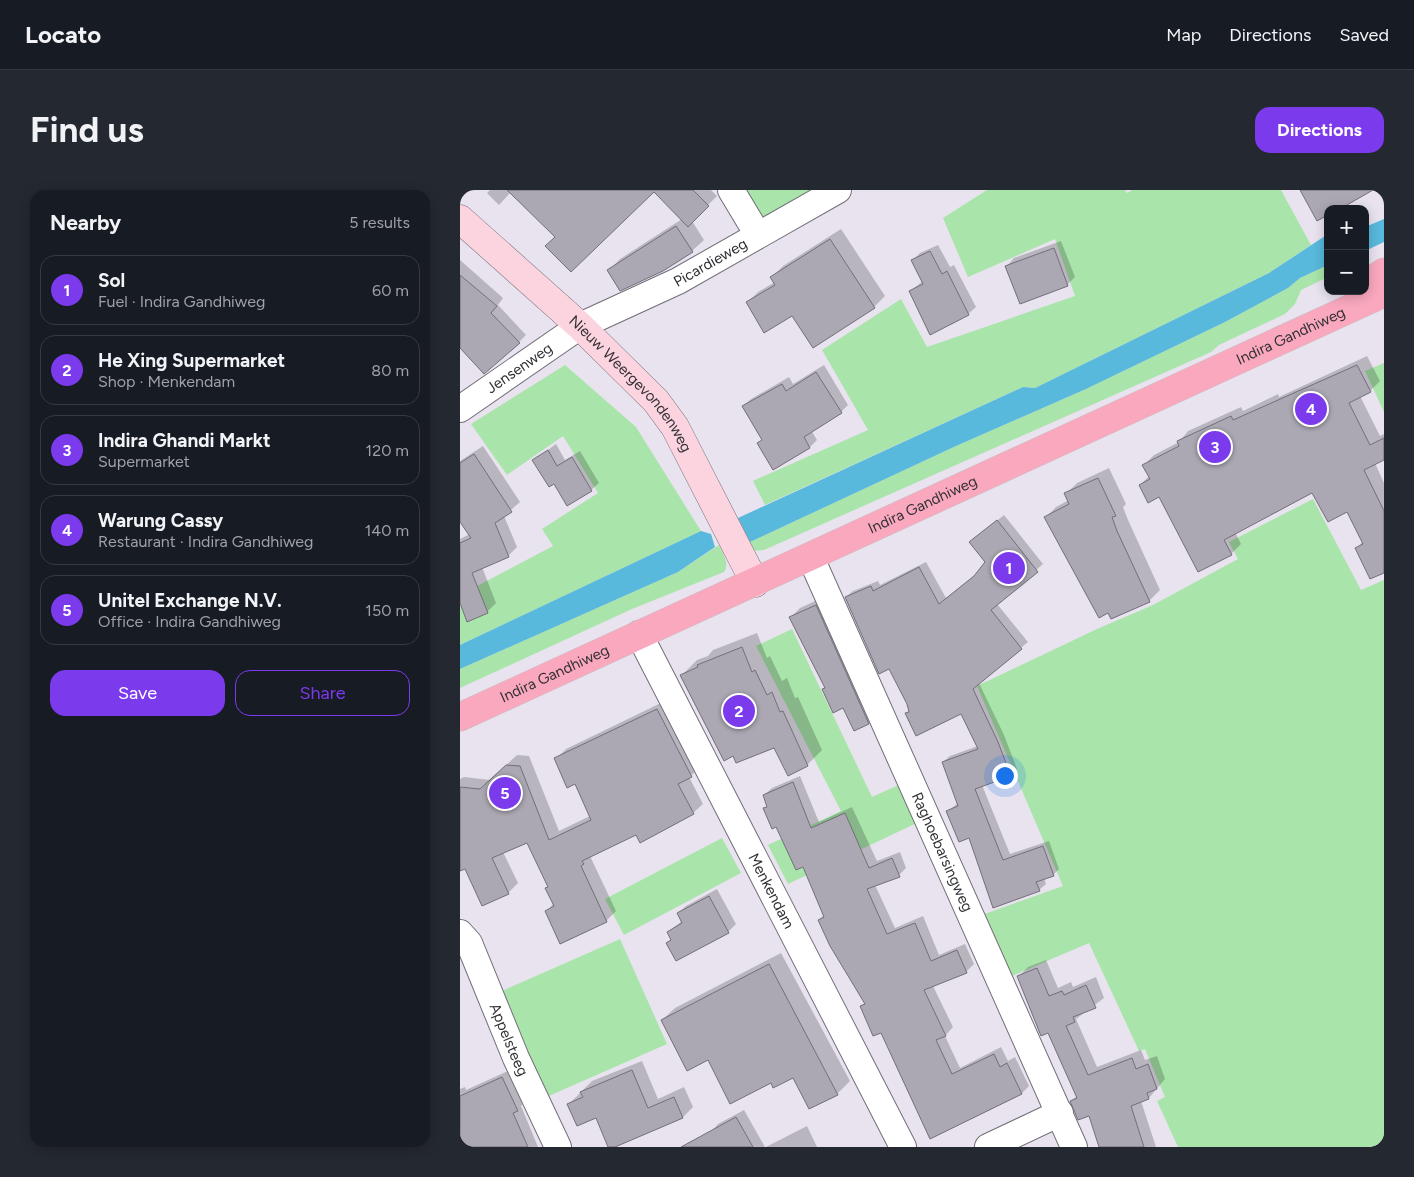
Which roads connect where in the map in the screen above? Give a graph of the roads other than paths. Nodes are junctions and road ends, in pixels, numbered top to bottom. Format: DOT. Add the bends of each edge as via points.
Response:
graph roads {
  1 [pos="731,190"];
  2 [pos="838,190"];
  3 [pos="460,220"];
  4 [pos="758,235"];
  5 [pos="1384,272"];
  6 [pos="1369,285"];
  7 [pos="1384,293"];
  8 [pos="1369,294"];
  9 [pos="1358,295"];
  10 [pos="1384,305"];
  11 [pos="580,326"];
  12 [pos="460,409"];
  13 [pos="811,558"];
  14 [pos="750,572"];
  15 [pos="639,634"];
  16 [pos="460,717"];
  17 [pos="460,933"];
  18 [pos="1060,1114"];
  19 [pos="558,1147"];
  20 [pos="903,1147"];
  21 [pos="988,1147"];
  22 [pos="1074,1147"];
  1 -- 4 [label="street"];
  2 -- 4 [label="street, Picardieweg"];
  3 -- 11 [label="street, Nieuw Weergevondenweg"];
  4 -- 11 [label="street, Picardieweg" via="678,281"];
  5 -- 6 [label="main road"];
  7 -- 8 [label="main road, Indira Gandhiweg"];
  9 -- 10 [label="main road"];
  9 -- 13 [label="main road, Indira Gandhiweg" via="1323,322"];
  11 -- 12 [label="street, Jensenweg"];
  11 -- 14 [label="street, Nieuw Weergevondenweg" via="667,414"];
  13 -- 14 [label="main road, Indira Gandhiweg"];
  13 -- 18 [label="street, Raghoebarsingweg"];
  14 -- 15 [label="main road, Indira Gandhiweg"];
  15 -- 16 [label="main road, Indira Gandhiweg"];
  15 -- 20 [label="street, Menkendam"];
  17 -- 19 [label="street, Appelsteeg" via="469,943 516,1058"];
  18 -- 21 [label="street"];
  18 -- 22 [label="street, Raghoebarsingweg"];
}
